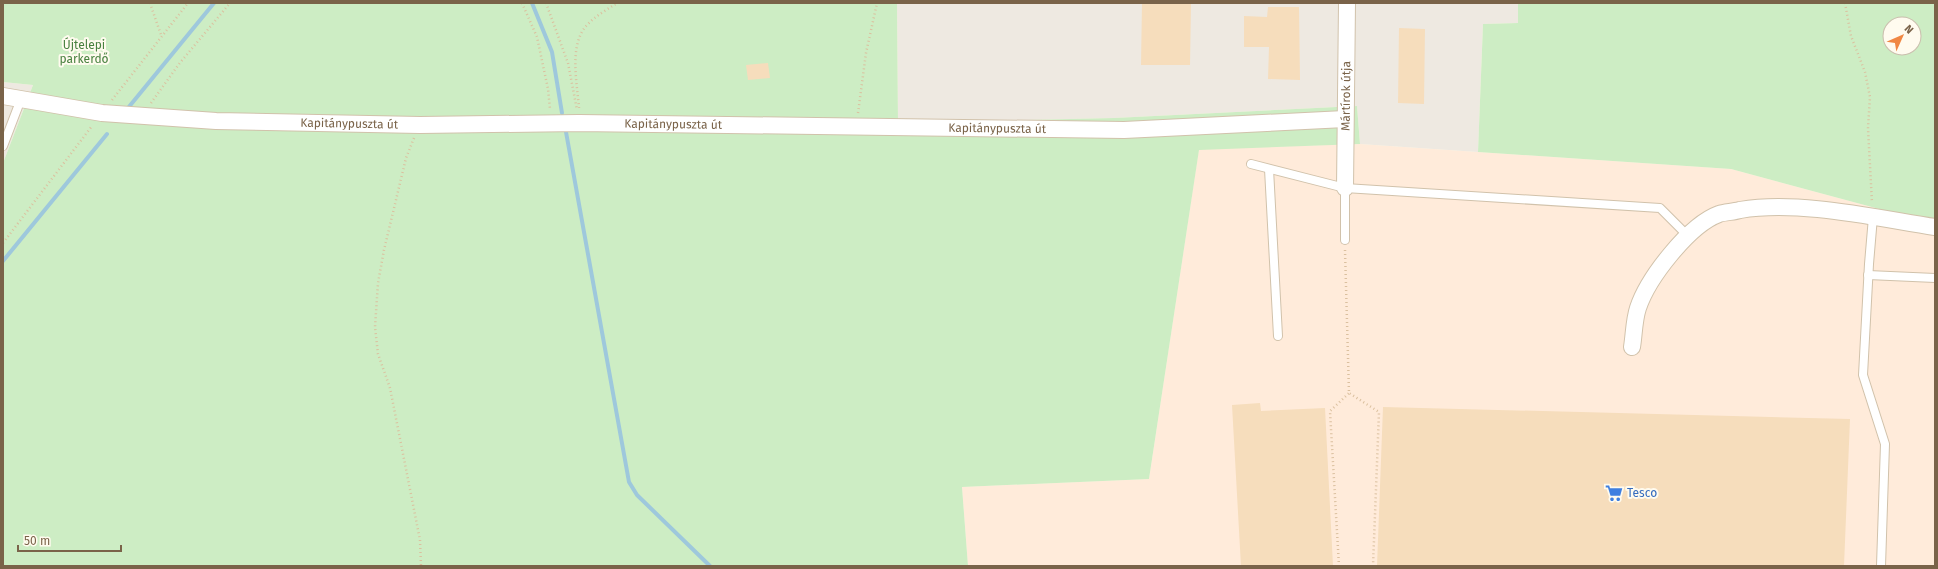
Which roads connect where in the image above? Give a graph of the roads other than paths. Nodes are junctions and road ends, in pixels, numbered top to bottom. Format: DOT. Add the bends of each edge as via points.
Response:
graph roads {
  1 [pos="1347,3"];
  2 [pos="3,96"];
  3 [pos="21,99"];
  4 [pos="1345,119"];
  5 [pos="3,146"];
  6 [pos="1251,164"];
  7 [pos="1269,169"];
  8 [pos="1345,188"];
  9 [pos="1873,217"];
  10 [pos="1935,227"];
  11 [pos="1687,235"];
  12 [pos="1345,240"];
  13 [pos="1868,275"];
  14 [pos="1935,278"];
  15 [pos="1278,336"];
  16 [pos="1632,347"];
  17 [pos="1881,566"];
  1 -- 4 [label="street, Mártírok útja"];
  2 -- 3 [label="street, Kapitánypuszta út"];
  3 -- 4 [label="street, Kapitánypuszta út" via="102,113 216,121 420,125 579,123 1124,130"];
  3 -- 5 [label="lane"];
  4 -- 8 [label="street, Mártírok útja"];
  6 -- 7 [label="lane"];
  7 -- 8 [label="lane"];
  7 -- 15 [label="lane"];
  8 -- 11 [label="lane" via="1660,208"];
  8 -- 12 [label="lane"];
  9 -- 10 [label="street"];
  9 -- 11 [label="street" via="1797,208 1756,208 1719,214"];
  9 -- 13 [label="lane"];
  11 -- 16 [label="street" via="1668,256 1637,308"];
  13 -- 14 [label="lane"];
  13 -- 17 [label="lane" via="1863,375 1885,444"];
}
